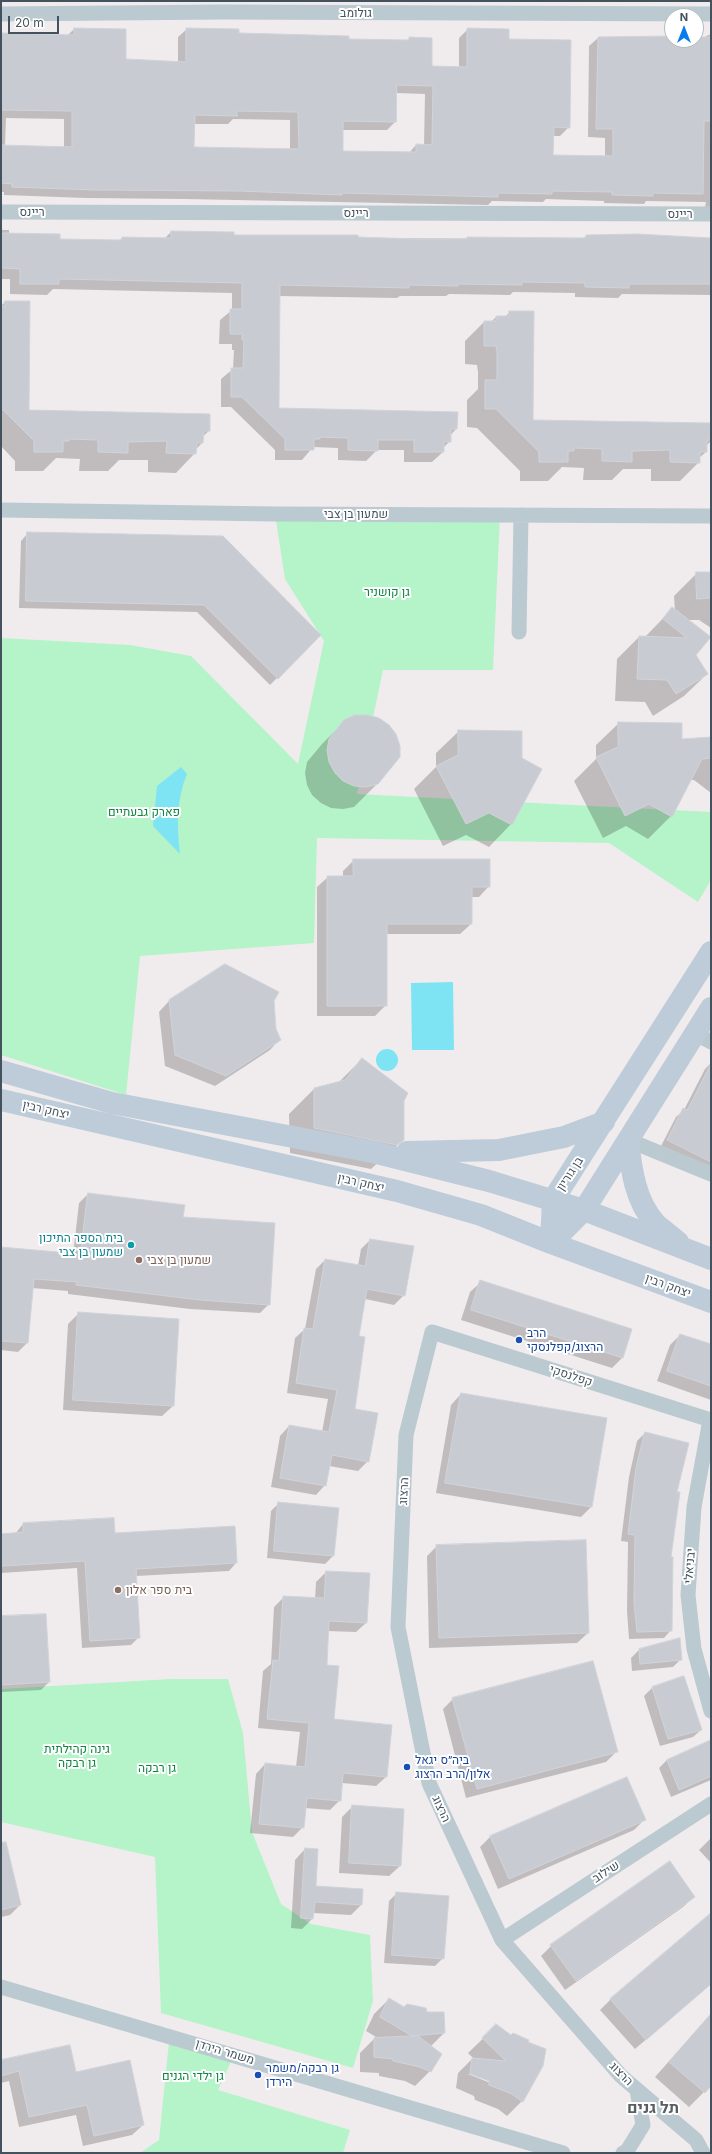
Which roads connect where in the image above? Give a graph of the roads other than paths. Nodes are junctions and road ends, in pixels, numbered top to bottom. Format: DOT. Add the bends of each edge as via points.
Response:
graph roads {
  1 [pos="222,7"];
  2 [pos="1,14"];
  3 [pos="711,14"];
  4 [pos="1,212"];
  5 [pos="711,214"];
  6 [pos="1,510"];
  7 [pos="521,515"];
  8 [pos="711,516"];
  9 [pos="519,632"];
  10 [pos="711,952"];
  11 [pos="711,1008"];
  12 [pos="703,1038"];
  13 [pos="1,1071"];
  14 [pos="1,1100"];
  15 [pos="604,1122"];
  16 [pos="628,1140"];
  17 [pos="373,1152"];
  18 [pos="711,1174"];
  19 [pos="553,1200"];
  20 [pos="584,1210"];
  21 [pos="551,1243"];
  22 [pos="689,1252"];
  23 [pos="711,1259"];
  24 [pos="711,1302"];
  25 [pos="432,1332"];
  26 [pos="710,1420"];
  27 [pos="711,1711"];
  28 [pos="711,1804"];
  29 [pos="502,1940"];
  30 [pos="1,1987"];
  31 [pos="637,2090"];
  32 [pos="563,2153"];
  33 [pos="623,2153"];
  34 [pos="703,2153"];
  1 -- 2 [label="street, גולומב"];
  1 -- 3 [label="street, גולומב"];
  4 -- 5 [label="street, ריינס"];
  6 -- 7 [label="street, שמעון בן צבי"];
  7 -- 8 [label="street, שמעון בן צבי"];
  7 -- 9 [label="street"];
  10 -- 15 [label="main road, בן גוריון"];
  11 -- 12 [label="main road"];
  12 -- 16 [label="main road"];
  13 -- 17 [label="main road, יצחק רבין" via="112,1103"];
  14 -- 21 [label="main road, יצחק רבין" via="397,1191 481,1215"];
  15 -- 17 [label="main road" via="564,1137 499,1150"];
  15 -- 19 [label="main road, בן גוריון"];
  16 -- 18 [label="street"];
  16 -- 20 [label="main road"];
  16 -- 22 [label="main road" via="632,1172 643,1204 655,1223"];
  17 -- 19 [label="main road, יצחק רבין"];
  19 -- 20 [label="main road, יצחק רבין"];
  19 -- 21 [label="main road, בן גוריון"];
  20 -- 21 [label="main road"];
  20 -- 22 [label="main road, יצחק רבין"];
  21 -- 24 [label="main road, יצחק רבין"];
  22 -- 23 [label="main road, יצחק רבין"];
  25 -- 26 [label="street, קפלנסקי"];
  25 -- 29 [label="street, הרצוג" via="406,1435 398,1627 428,1783"];
  26 -- 27 [label="street, יבניאלי" via="694,1507 688,1595 694,1648"];
  28 -- 29 [label="street, שילוב"];
  29 -- 31 [label="street, הרצוג" via="621,2076"];
  30 -- 32 [label="street, משמר הירדן"];
  31 -- 33 [label="street" via="643,2125 627,2151"];
  31 -- 34 [label="street, הרצוג" via="696,2140"];
}
